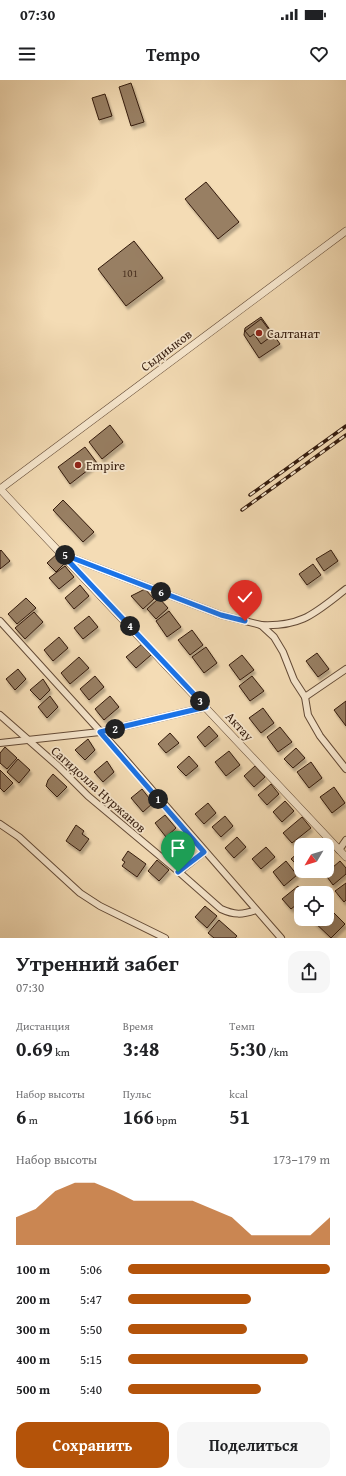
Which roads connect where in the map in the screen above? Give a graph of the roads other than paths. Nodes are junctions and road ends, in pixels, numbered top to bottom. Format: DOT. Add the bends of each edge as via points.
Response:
graph roads {
  1 [pos="346,231"];
  2 [pos="0,489"];
  3 [pos="62,554"];
  4 [pos="346,589"];
  5 [pos="0,621"];
  6 [pos="261,625"];
  7 [pos="346,669"];
  8 [pos="305,697"];
  9 [pos="206,707"];
  10 [pos="0,715"];
  11 [pos="100,732"];
  12 [pos="29,742"];
  13 [pos="0,743"];
  14 [pos="346,769"];
  15 [pos="0,824"];
  16 [pos="346,840"];
  17 [pos="339,850"];
  18 [pos="204,852"];
  19 [pos="346,857"];
  20 [pos="178,872"];
  21 [pos="256,910"];
  22 [pos="165,938"];
  23 [pos="281,938"];
  1 -- 2 [label="street, Сыдиыков"];
  2 -- 3 [label="street, Актау"];
  3 -- 6 [label="street" via="221,615"];
  3 -- 9 [label="street, Актау"];
  4 -- 6 [label="street" via="315,614 295,623 279,626"];
  5 -- 11 [label="street"];
  6 -- 8 [label="street" via="274,637"];
  7 -- 8 [label="street"];
  8 -- 14 [label="street" via="308,715 320,736"];
  9 -- 11 [label="street"];
  9 -- 17 [label="street, Актау"];
  10 -- 12 [label="street, Сагидолла Нуржанов"];
  11 -- 12 [label="street"];
  11 -- 18 [label="street"];
  12 -- 13 [label="street"];
  12 -- 20 [label="street, Сагидолла Нуржанов"];
  15 -- 22 [label="street" via="19,837 80,893 100,906"];
  16 -- 17 [label="street"];
  17 -- 19 [label="street, Актау"];
  18 -- 20 [label="street"];
  18 -- 21 [label="street"];
  20 -- 21 [label="street, Сагидолла Нуржанов" via="221,909 236,915"];
  21 -- 23 [label="street"];
}
